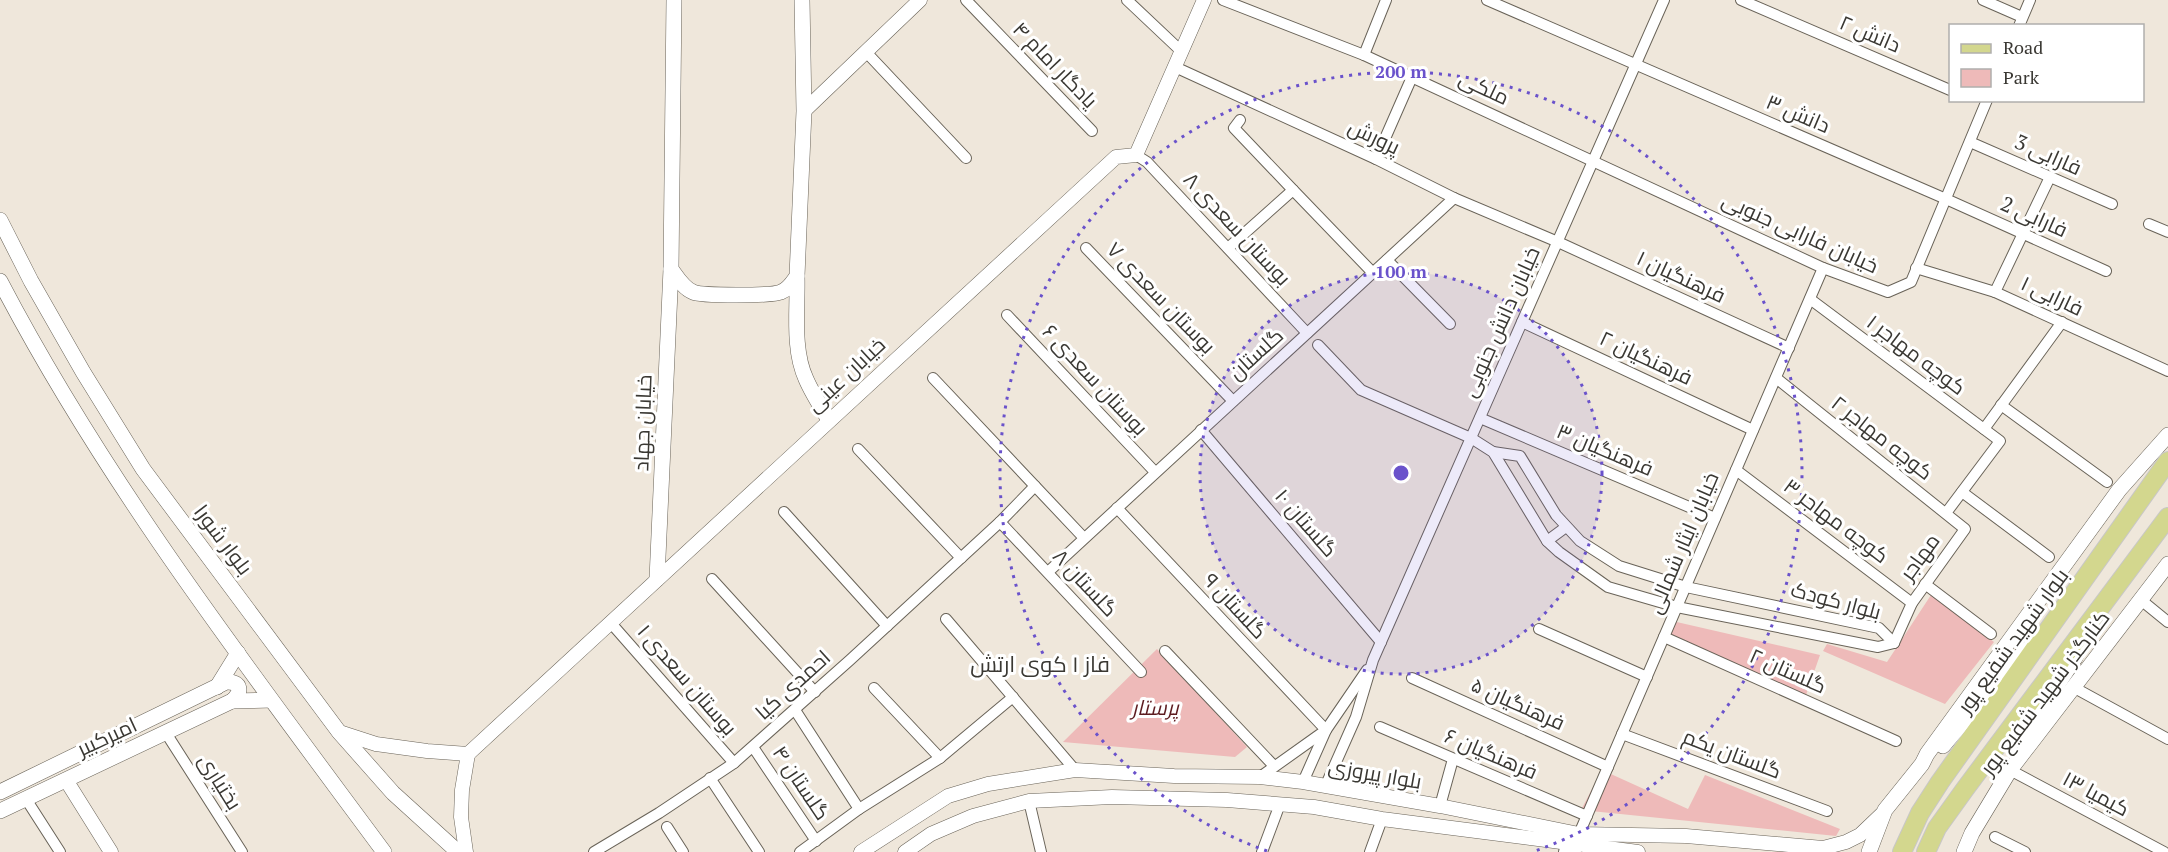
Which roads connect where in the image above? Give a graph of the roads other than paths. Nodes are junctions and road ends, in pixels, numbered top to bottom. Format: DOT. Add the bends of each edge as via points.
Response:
graph roads {
  1 [pos="674,0"];
  2 [pos="802,0"];
  3 [pos="920,0"];
  4 [pos="966,0"];
  5 [pos="1127,0"];
  6 [pos="1204,0"];
  7 [pos="1223,0"];
  8 [pos="1386,0"];
  9 [pos="1487,0"];
  10 [pos="1664,0"];
  11 [pos="1741,0"];
  12 [pos="1983,0"];
  13 [pos="2030,0"];
  14 [pos="2020,21"];
  15 [pos="1182,51"];
  16 [pos="866,52"];
  17 [pos="1364,56"];
  18 [pos="1635,65"];
  19 [pos="1174,67"];
  20 [pos="1412,77"];
  21 [pos="1949,90"];
  22 [pos="1982,102"];
  23 [pos="804,111"];
  24 [pos="1240,120"];
  25 [pos="1092,131"];
  26 [pos="1970,142"];
  27 [pos="1136,154"];
  28 [pos="966,158"];
  29 [pos="1376,159"];
  30 [pos="1593,160"];
  31 [pos="2050,177"];
  32 [pos="1293,190"];
  33 [pos="1454,198"];
  34 [pos="1946,199"];
  35 [pos="2112,204"];
  36 [pos="0,220"];
  37 [pos="2149,224"];
  38 [pos="2168,232"];
  39 [pos="2023,234"];
  40 [pos="1558,242"];
  41 [pos="1086,248"];
  42 [pos="1228,248"];
  43 [pos="1387,260"];
  44 [pos="1823,268"];
  45 [pos="1916,268"];
  46 [pos="671,269"];
  47 [pos="2106,271"];
  48 [pos="1373,273"];
  49 [pos="797,276"];
  50 [pos="0,280"];
  51 [pos="1995,292"];
  52 [pos="1810,299"];
  53 [pos="1007,315"];
  54 [pos="1522,321"];
  55 [pos="2062,322"];
  56 [pos="1450,324"];
  57 [pos="1307,333"];
  58 [pos="1318,345"];
  59 [pos="1789,348"];
  60 [pos="2168,371"];
  61 [pos="933,378"];
  62 [pos="1776,378"];
  63 [pos="1233,401"];
  64 [pos="2001,405"];
  65 [pos="1480,418"];
  66 [pos="829,420"];
  67 [pos="1984,429"];
  68 [pos="1201,430"];
  69 [pos="1753,430"];
  70 [pos="2168,435"];
  71 [pos="1471,438"];
  72 [pos="1528,439"];
  73 [pos="2000,441"];
  74 [pos="858,449"];
  75 [pos="1492,452"];
  76 [pos="1520,456"];
  77 [pos="2167,463"];
  78 [pos="1736,470"];
  79 [pos="1155,472"];
  80 [pos="2107,482"];
  81 [pos="1035,486"];
  82 [pos="1962,492"];
  83 [pos="1117,508"];
  84 [pos="784,512"];
  85 [pos="1946,513"];
  86 [pos="2168,517"];
  87 [pos="1715,518"];
  88 [pos="1000,522"];
  89 [pos="1566,527"];
  90 [pos="1965,529"];
  91 [pos="1084,538"];
  92 [pos="1546,541"];
  93 [pos="2049,557"];
  94 [pos="961,558"];
  95 [pos="2168,564"];
  96 [pos="1048,572"];
  97 [pos="657,579"];
  98 [pos="712,579"];
  99 [pos="1925,584"];
  100 [pos="1686,587"];
  101 [pos="2141,600"];
  102 [pos="1912,603"];
  103 [pos="1677,607"];
  104 [pos="1799,611"];
  105 [pos="946,619"];
  106 [pos="2168,621"];
  107 [pos="610,622"];
  108 [pos="2088,624"];
  109 [pos="887,626"];
  110 [pos="1539,629"];
  111 [pos="1795,631"];
  112 [pos="2049,631"];
  113 [pos="1991,634"];
  114 [pos="1664,637"];
  115 [pos="1382,642"];
  116 [pos="1894,643"];
  117 [pos="1165,651"];
  118 [pos="238,653"];
  119 [pos="1374,660"];
  120 [pos="1141,672"];
  121 [pos="1647,677"];
  122 [pos="1412,678"];
  123 [pos="217,687"];
  124 [pos="2073,687"];
  125 [pos="874,688"];
  126 [pos="815,692"];
  127 [pos="1013,697"];
  128 [pos="271,700"];
  129 [pos="232,701"];
  130 [pos="795,710"];
  131 [pos="1380,727"];
  132 [pos="1326,730"];
  133 [pos="339,732"];
  134 [pos="166,733"];
  135 [pos="1622,734"];
  136 [pos="2168,739"];
  137 [pos="1896,741"];
  138 [pos="753,747"];
  139 [pos="468,754"];
  140 [pos="940,758"];
  141 [pos="1453,759"];
  142 [pos="734,763"];
  143 [pos="1922,764"];
  144 [pos="1274,766"];
  145 [pos="1608,766"];
  146 [pos="1075,770"];
  147 [pos="2010,770"];
  148 [pos="1260,777"];
  149 [pos="710,778"];
  150 [pos="66,780"];
  151 [pos="1303,782"];
  152 [pos="1325,787"];
  153 [pos="0,792"];
  154 [pos="26,799"];
  155 [pos="1029,801"];
  156 [pos="1280,804"];
  157 [pos="1440,806"];
  158 [pos="1314,807"];
  159 [pos="859,809"];
  160 [pos="1885,810"];
  161 [pos="1827,811"];
  162 [pos="0,812"];
  163 [pos="1587,816"];
  164 [pos="1382,819"];
  165 [pos="667,827"];
  166 [pos="1579,834"];
  167 [pos="1995,837"];
  168 [pos="816,841"];
  169 [pos="1569,849"];
  170 [pos="1807,849"];
  171 [pos="60,852"];
  172 [pos="111,852"];
  173 [pos="242,852"];
  174 [pos="384,852"];
  175 [pos="458,852"];
  176 [pos="466,852"];
  177 [pos="594,852"];
  178 [pos="683,852"];
  179 [pos="759,852"];
  180 [pos="800,852"];
  181 [pos="861,852"];
  182 [pos="905,852"];
  183 [pos="1041,852"];
  184 [pos="1262,852"];
  185 [pos="1370,852"];
  186 [pos="1638,852"];
  187 [pos="1869,852"];
  188 [pos="1902,852"];
  189 [pos="1926,852"];
  190 [pos="1964,852"];
  191 [pos="2025,852"];
  192 [pos="2164,852"];
  1 -- 46 [label="main road, خیابان جهاد"];
  2 -- 23 [label="main road"];
  3 -- 16 [label="street"];
  4 -- 25 [label="street, یادگار امام ۴"];
  5 -- 15 [label="street"];
  6 -- 15 [label="street"];
  7 -- 17 [label="street, ملکی"];
  8 -- 17 [label="street"];
  9 -- 18 [label="street, دانش ۳"];
  10 -- 18 [label="street, خیابان دانش جنوبی"];
  11 -- 21 [label="street, دانش ۲"];
  12 -- 14 [label="street"];
  13 -- 14 [label="street"];
  15 -- 19 [label="street"];
  16 -- 23 [label="street"];
  16 -- 28 [label="street"];
  17 -- 20 [label="street, ملکی"];
  18 -- 30 [label="street, خیابان دانش جنوبی"];
  18 -- 34 [label="street, دانش ۳"];
  19 -- 27 [label="street"];
  19 -- 29 [label="street, پرورش"];
  20 -- 29 [label="street"];
  20 -- 30 [label="street, ملکی"];
  22 -- 26 [label="street, خیابان فارابی جنوبی"];
  23 -- 49 [label="main road"];
  24 -- 32 [label="street" via="1234,128"];
  26 -- 31 [label="street, فارابی 3"];
  26 -- 34 [label="street, خیابان فارابی جنوبی"];
  27 -- 42 [label="street, بوستان سعدی ۸"];
  27 -- 66 [label="street, خیابان عینی" via="1116,157"];
  29 -- 33 [label="street, پرورش"];
  30 -- 40 [label="street, خیابان دانش جنوبی"];
  30 -- 44 [label="street, خیابان فارابی جنوبی"];
  31 -- 35 [label="street, فارابی 3"];
  31 -- 39 [label="street"];
  32 -- 42 [label="street"];
  32 -- 48 [label="street"];
  33 -- 40 [label="street, پرورش"];
  33 -- 43 [label="street, گلستان"];
  34 -- 39 [label="street, فارابی 2"];
  34 -- 45 [label="street, خیابان فارابی جنوبی"];
  36 -- 133 [label="main road, بلوار شورا" via="31,282 143,469"];
  37 -- 38 [label="street"];
  39 -- 47 [label="street, فارابی 2"];
  39 -- 51 [label="street"];
  40 -- 54 [label="street, خیابان دانش جنوبی"];
  40 -- 59 [label="street, فرهنگیان ۱"];
  41 -- 63 [label="street, بوستان سعدی ۷"];
  42 -- 57 [label="street, بوستان سعدی ۸"];
  43 -- 48 [label="street, گلستان"];
  43 -- 56 [label="street"];
  44 -- 45 [label="street, خیابان فارابی جنوبی" via="1888,292 1911,282"];
  44 -- 52 [label="street, خیابان ایثار شمالی"];
  45 -- 51 [label="street, فارابی ۱"];
  46 -- 49 [label="main road" via="694,293 779,293 790,287"];
  46 -- 97 [label="main road, خیابان جهاد"];
  48 -- 57 [label="street, گلستان"];
  49 -- 66 [label="main road" via="800,362"];
  50 -- 118 [label="main road" via="57,384 120,484"];
  51 -- 55 [label="street, فارابی ۱"];
  52 -- 59 [label="street, خیابان ایثار شمالی"];
  52 -- 67 [label="street, کوچه مهاجر ۱"];
  53 -- 79 [label="street, بوستان سعدی ۶"];
  54 -- 65 [label="street, خیابان دانش جنوبی"];
  54 -- 69 [label="street, فرهنگیان ۲"];
  55 -- 60 [label="street, فارابی ۱"];
  55 -- 64 [label="street"];
  57 -- 63 [label="street, گلستان"];
  58 -- 71 [label="street" via="1361,390"];
  59 -- 62 [label="street, خیابان ایثار شمالی"];
  61 -- 81 [label="street"];
  62 -- 69 [label="street, خیابان ایثار شمالی"];
  62 -- 85 [label="street, کوچه مهاجر ۲"];
  63 -- 68 [label="street, گلستان"];
  64 -- 67 [label="street"];
  64 -- 80 [label="street"];
  65 -- 71 [label="street, خیابان دانش جنوبی"];
  65 -- 72 [label="street, فرهنگیان ۳"];
  66 -- 97 [label="street, خیابان عینی"];
  67 -- 73 [label="street, کوچه مهاجر ۱"];
  68 -- 79 [label="street, گلستان"];
  68 -- 115 [label="street, گلستان ۱۰"];
  69 -- 78 [label="street, خیابان ایثار شمالی"];
  70 -- 143 [label="main road" via="2119,490"];
  71 -- 75 [label="street"];
  71 -- 115 [label="street, خیابان دانش جنوبی"];
  72 -- 76 [label="street"];
  72 -- 87 [label="street, فرهنگیان ۳"];
  73 -- 82 [label="street, مهاجر"];
  74 -- 94 [label="street"];
  75 -- 76 [label="street"];
  75 -- 92 [label="street, بلوار کودک"];
  76 -- 89 [label="street, بلوار کودک"];
  77 -- 112 [label="main road, بلوار شهید شفیع پور"];
  78 -- 87 [label="street, خیابان ایثار شمالی"];
  78 -- 102 [label="street, کوچه مهاجر ۳"];
  79 -- 83 [label="street, گلستان"];
  81 -- 88 [label="street, احمدی کیا"];
  81 -- 91 [label="street"];
  82 -- 85 [label="street, مهاجر"];
  82 -- 93 [label="street"];
  83 -- 91 [label="street, گلستان"];
  83 -- 132 [label="street, گلستان ۹"];
  84 -- 109 [label="street"];
  85 -- 90 [label="street, کوچه مهاجر ۲"];
  86 -- 108 [label="main road"];
  87 -- 100 [label="street, خیابان ایثار شمالی"];
  88 -- 94 [label="street, احمدی کیا"];
  88 -- 96 [label="street, گلستان ۸"];
  89 -- 92 [label="street"];
  89 -- 100 [label="street, بلوار کودک" via="1580,542 1619,566"];
  90 -- 99 [label="street, مهاجر"];
  91 -- 96 [label="street, گلستان"];
  92 -- 103 [label="street, بلوار کودک" via="1608,587"];
  94 -- 109 [label="street, احمدی کیا"];
  95 -- 101 [label="main road, کنارگذر شهید شفیع پور"];
  96 -- 120 [label="street, گلستان ۸"];
  97 -- 107 [label="street, خیابان عینی"];
  98 -- 126 [label="street"];
  99 -- 102 [label="street, مهاجر"];
  99 -- 113 [label="street"];
  100 -- 103 [label="street, خیابان ایثار شمالی"];
  100 -- 104 [label="street, بلوار کودک"];
  101 -- 106 [label="street"];
  101 -- 124 [label="main road, کنارگذر شهید شفیع پور"];
  102 -- 116 [label="street, مهاجر"];
  103 -- 111 [label="street, بلوار کودک"];
  103 -- 114 [label="street, خیابان ایثار شمالی"];
  104 -- 111 [label="street"];
  104 -- 116 [label="street, بلوار کودک" via="1879,628"];
  105 -- 127 [label="street"];
  107 -- 139 [label="street, خیابان عینی"];
  107 -- 142 [label="street, بوستان سعدی ۱"];
  108 -- 147 [label="main road" via="2075,658 2016,748"];
  108 -- 189 [label="main road" via="1937,828"];
  109 -- 126 [label="street, احمدی کیا"];
  110 -- 121 [label="street"];
  111 -- 116 [label="street, بلوار کودک" via="1878,647"];
  112 -- 143 [label="main road" via="2011,664 1952,736"];
  112 -- 188 [label="main road, بلوار شهید شفیع پور" via="1940,782"];
  114 -- 121 [label="street, خیابان ایثار شمالی"];
  114 -- 137 [label="street, گلستان ۲"];
  115 -- 119 [label="street, خیابان دانش جنوبی"];
  117 -- 144 [label="street"];
  118 -- 123 [label="main road"];
  118 -- 128 [label="main road"];
  119 -- 132 [label="street, خیابان دانش جنوبی"];
  119 -- 152 [label="street, خیابان دانش جنوبی" via="1356,717"];
  121 -- 135 [label="street, خیابان ایثار شمالی"];
  122 -- 145 [label="street, فرهنگیان ۵"];
  123 -- 129 [label="main road" via="232,681 237,685 238,696"];
  123 -- 153 [label="main road, امیرکبیر"];
  124 -- 136 [label="street"];
  124 -- 147 [label="main road, کنارگذر شهید شفیع پور"];
  125 -- 140 [label="street"];
  126 -- 130 [label="street, احمدی کیا"];
  127 -- 140 [label="street"];
  127 -- 146 [label="street"];
  128 -- 129 [label="main road"];
  128 -- 174 [label="main road"];
  129 -- 134 [label="main road, امیرکبیر"];
  130 -- 138 [label="street, احمدی کیا"];
  130 -- 159 [label="street"];
  131 -- 141 [label="street, فرهنگیان ۶"];
  132 -- 144 [label="street, خیابان دانش جنوبی"];
  132 -- 151 [label="street, خیابان دانش جنوبی"];
  133 -- 139 [label="street" via="376,744"];
  133 -- 175 [label="main road, بلوار شورا" via="393,793"];
  134 -- 150 [label="main road, امیرکبیر"];
  134 -- 173 [label="street, بختیاری"];
  135 -- 145 [label="street, خیابان ایثار شمالی"];
  135 -- 161 [label="street, گلستان یکم"];
  138 -- 142 [label="street, احمدی کیا"];
  138 -- 168 [label="street, گلستان ۴"];
  139 -- 176 [label="street" via="461,817"];
  140 -- 159 [label="street"];
  141 -- 157 [label="street"];
  141 -- 163 [label="street, فرهنگیان ۶"];
  142 -- 149 [label="street, احمدی کیا"];
  143 -- 160 [label="main road"];
  144 -- 148 [label="street, خیابان دانش جنوبی"];
  145 -- 163 [label="street, خیابان ایثار شمالی"];
  146 -- 148 [label="street, بلوار پیروزی"];
  146 -- 181 [label="street, بلوار پیروزی" via="987,784 948,796"];
  147 -- 190 [label="main road, کنارگذر شهید شفیع پور"];
  147 -- 192 [label="street, کیمیا ۱۳"];
  148 -- 151 [label="street, بلوار پیروزی"];
  149 -- 177 [label="street, احمدی کیا"];
  149 -- 179 [label="street"];
  150 -- 154 [label="main road, امیرکبیر"];
  150 -- 172 [label="street"];
  151 -- 152 [label="street, بلوار پیروزی"];
  151 -- 158 [label="street"];
  152 -- 157 [label="street, بلوار پیروزی"];
  152 -- 158 [label="street"];
  154 -- 162 [label="main road, امیرکبیر"];
  154 -- 171 [label="street"];
  155 -- 156 [label="street, بلوار پیروزی" via="1112,797"];
  155 -- 182 [label="street, بلوار پیروزی" via="973,816 931,834"];
  155 -- 183 [label="street"];
  156 -- 158 [label="street, بلوار پیروزی"];
  156 -- 184 [label="street"];
  157 -- 166 [label="street, بلوار پیروزی"];
  158 -- 164 [label="street, بلوار پیروزی"];
  159 -- 168 [label="street"];
  160 -- 170 [label="street, بلوار پیروزی" via="1860,835 1846,842"];
  160 -- 187 [label="main road"];
  163 -- 166 [label="street, خیابان ایثار شمالی"];
  164 -- 169 [label="street, بلوار پیروزی"];
  164 -- 185 [label="street"];
  165 -- 178 [label="street"];
  166 -- 170 [label="street, بلوار پیروزی" via="1686,836"];
  167 -- 191 [label="street"];
  168 -- 180 [label="street"];
  169 -- 186 [label="street, بلوار پیروزی"];
}
